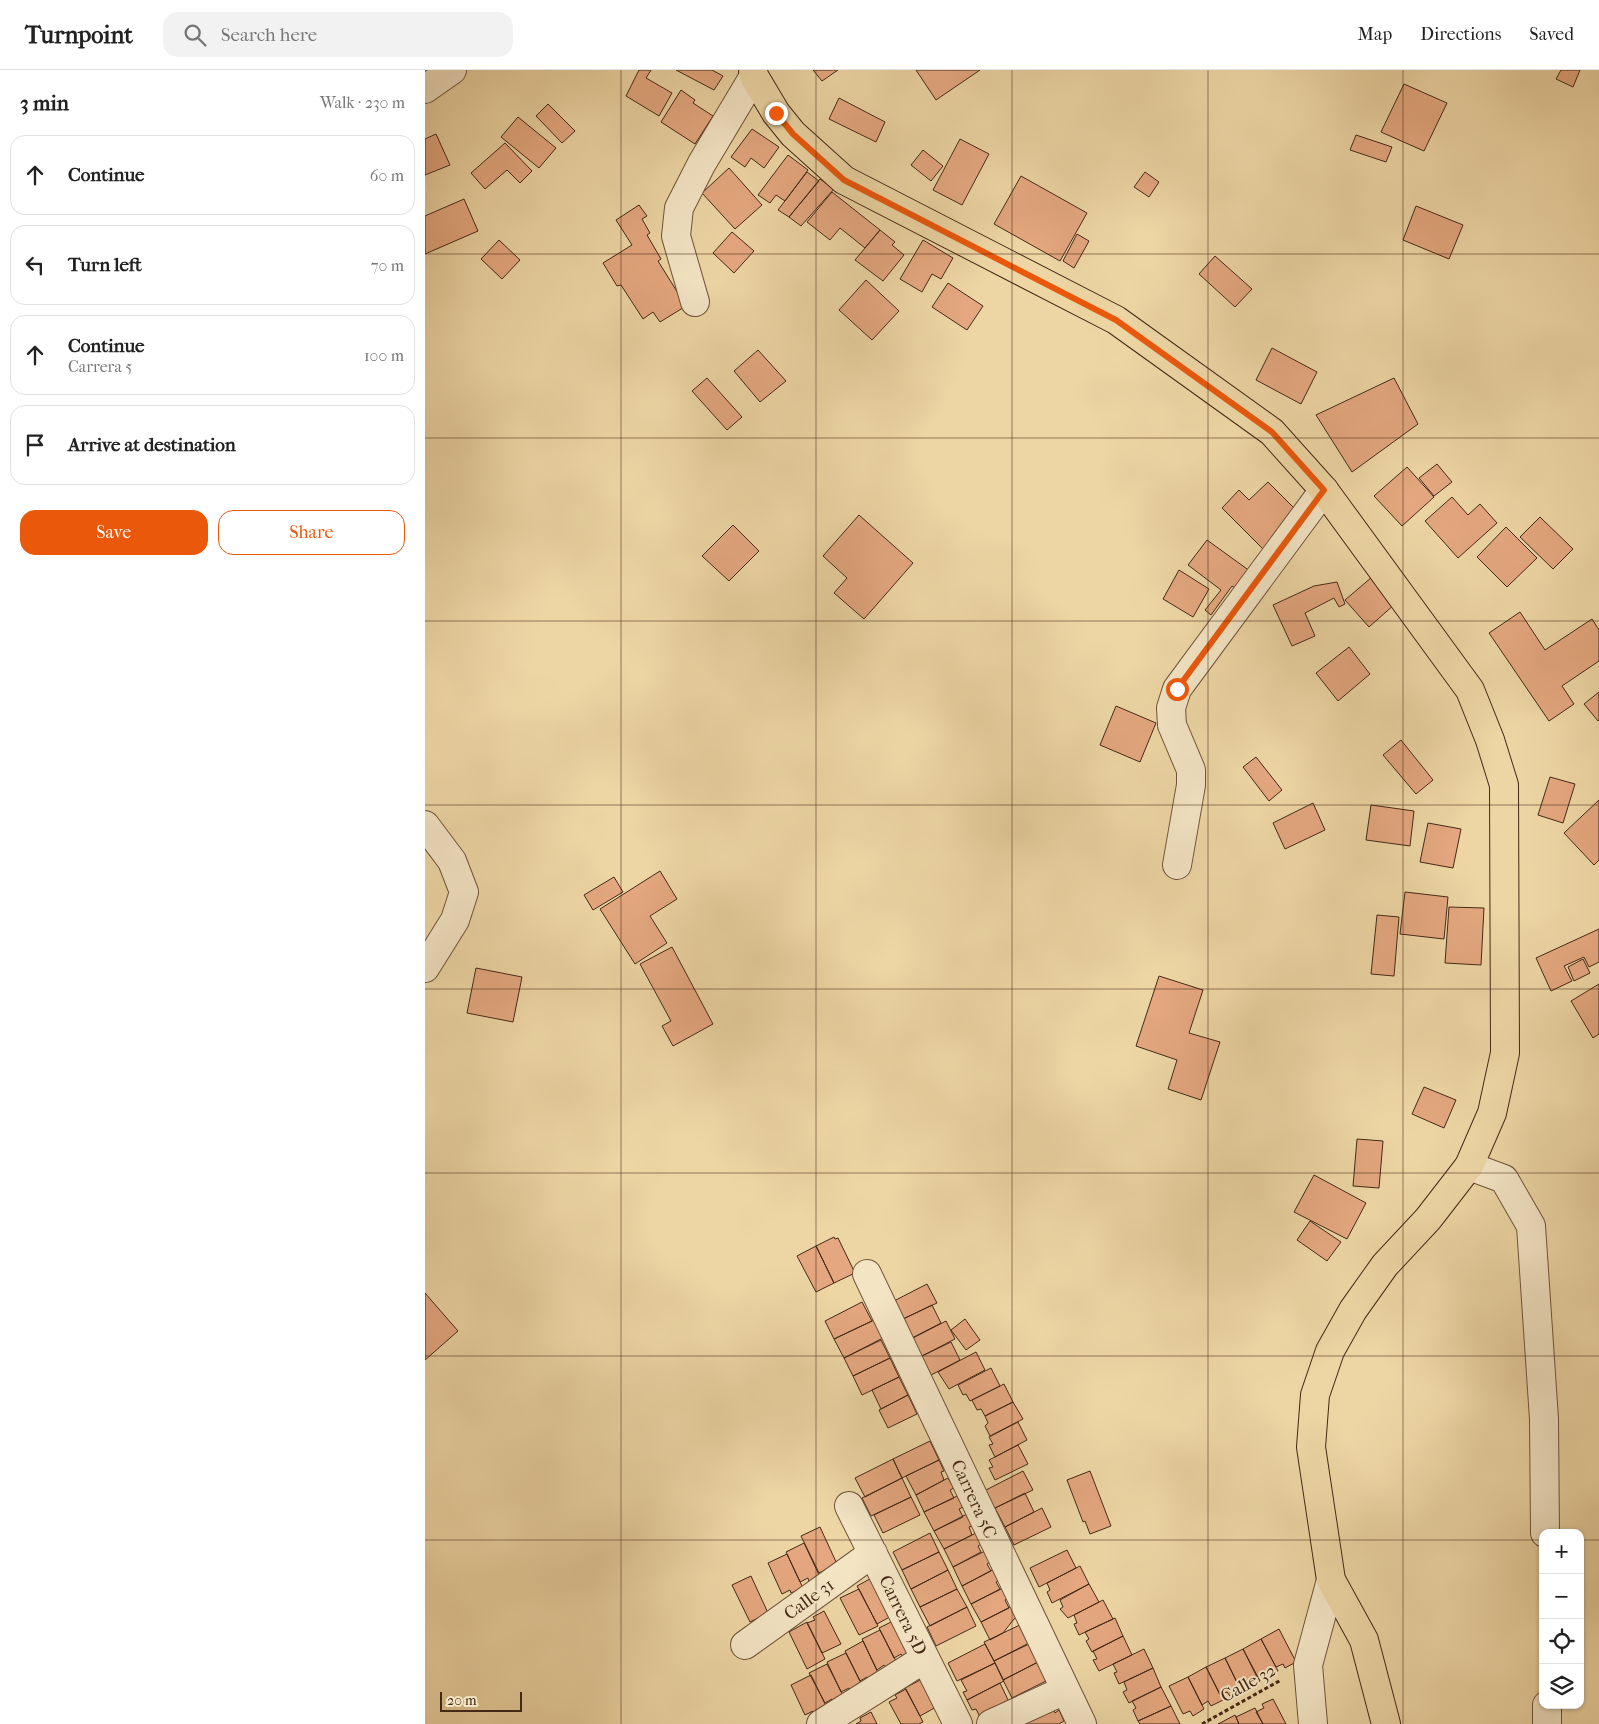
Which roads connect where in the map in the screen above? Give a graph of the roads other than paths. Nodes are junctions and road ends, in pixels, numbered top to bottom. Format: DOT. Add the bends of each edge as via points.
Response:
graph roads {
  1 [pos="451,70"];
  2 [pos="753,73"];
  3 [pos="425,89"];
  4 [pos="695,302"];
  5 [pos="1324,490"];
  6 [pos="425,825"];
  7 [pos="1177,865"];
  8 [pos="425,968"];
  9 [pos="1469,1166"];
  10 [pos="867,1274"];
  11 [pos="849,1506"];
  12 [pos="1545,1529"];
  13 [pos="873,1553"];
  14 [pos="1331,1580"];
  15 [pos="745,1645"];
  16 [pos="924,1659"];
  17 [pos="1065,1690"];
  18 [pos="1547,1709"];
  19 [pos="821,1724"];
  20 [pos="958,1724"];
  21 [pos="991,1724"];
  22 [pos="1082,1724"];
  23 [pos="1313,1724"];
  24 [pos="1386,1724"];
  25 [pos="1547,1724"];
  1 -- 3 [label="street"];
  2 -- 4 [label="street" via="679,208 676,236"];
  2 -- 5 [label="main road" via="776,113 793,134 844,180 1116,320 1272,432"];
  5 -- 7 [label="street" via="1177,689 1171,708 1172,725 1191,770"];
  5 -- 9 [label="main road" via="1470,690 1491,740 1504,785 1505,1053 1492,1113"];
  6 -- 8 [label="street" via="452,861 464,892 455,920"];
  9 -- 12 [label="street" via="1505,1179 1531,1226 1543,1419"];
  9 -- 14 [label="main road" via="1428,1219 1385,1265 1353,1310 1330,1351 1315,1394 1311,1447"];
  10 -- 17 [label="street, Carrera 5C"];
  11 -- 13 [label="street, Carrera 5D"];
  13 -- 15 [label="street, Calle 31"];
  13 -- 16 [label="street, Carrera 5D"];
  14 -- 23 [label="street" via="1308,1665"];
  14 -- 24 [label="main road" via="1364,1640"];
  16 -- 19 [label="street"];
  16 -- 20 [label="street, Carrera 5D"];
  17 -- 21 [label="street"];
  17 -- 22 [label="street, Carrera 5C"];
  18 -- 25 [label="street"];
}
